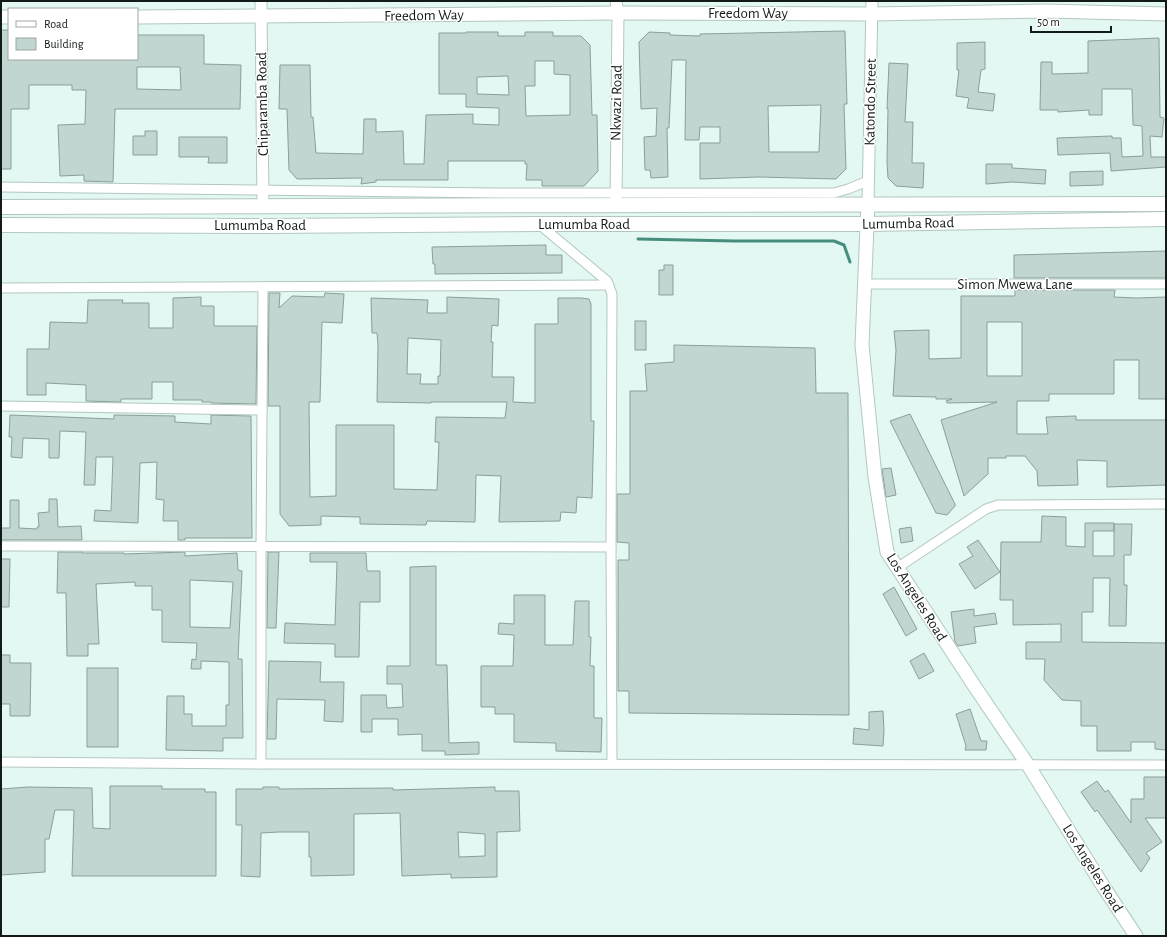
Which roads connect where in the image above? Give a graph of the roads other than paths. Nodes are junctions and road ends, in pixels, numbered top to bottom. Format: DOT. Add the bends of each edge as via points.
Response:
graph roads {
  1 [pos="262,1"];
  2 [pos="617,7"];
  3 [pos="872,7"];
  4 [pos="1166,14"];
  5 [pos="138,17"];
  6 [pos="261,17"];
  7 [pos="868,181"];
  8 [pos="1,187"];
  9 [pos="263,190"];
  10 [pos="616,198"];
  11 [pos="868,203"];
  12 [pos="1166,204"];
  13 [pos="1,207"];
  14 [pos="263,207"];
  15 [pos="1166,219"];
  16 [pos="539,224"];
  17 [pos="867,224"];
  18 [pos="1,225"];
  19 [pos="864,284"];
  20 [pos="1166,284"];
  21 [pos="609,286"];
  22 [pos="263,287"];
  23 [pos="1,288"];
  24 [pos="1,406"];
  25 [pos="262,410"];
  26 [pos="1166,504"];
  27 [pos="1,546"];
  28 [pos="261,546"];
  29 [pos="611,547"];
  30 [pos="897,568"];
  31 [pos="1,762"];
  32 [pos="261,764"];
  33 [pos="612,764"];
  34 [pos="1166,764"];
  35 [pos="1028,765"];
  36 [pos="1136,936"];
  1 -- 6 [label="street, Chiparamba Road"];
  2 -- 3 [label="main road, Freedom Way"];
  2 -- 6 [label="main road, Freedom Way"];
  2 -- 10 [label="street, Nkwazi Road"];
  3 -- 4 [label="main road, Freedom Way"];
  3 -- 7 [label="street, Katondo Street"];
  5 -- 6 [label="main road, Freedom Way"];
  6 -- 9 [label="street, Chiparamba Road"];
  7 -- 10 [label="street" via="834,193"];
  7 -- 11 [label="street, Katondo Street"];
  8 -- 9 [label="street"];
  9 -- 10 [label="street" via="494,193"];
  9 -- 14 [label="street, Chiparamba Road"];
  10 -- 11 [label="main road, Lumumba Road"];
  10 -- 14 [label="main road, Lumumba Road"];
  11 -- 12 [label="main road, Lumumba Road"];
  11 -- 17 [label="main road, Los Angeles Road"];
  13 -- 14 [label="main road, Lumumba Road"];
  15 -- 17 [label="main road, Lumumba Road"];
  16 -- 17 [label="main road, Lumumba Road"];
  16 -- 18 [label="main road, Lumumba Road"];
  16 -- 21 [label="street" via="607,281"];
  17 -- 19 [label="main road, Los Angeles Road"];
  19 -- 20 [label="street, Simon Mwewa Lane"];
  19 -- 30 [label="main road, Los Angeles Road" via="862,345 875,477 885,546"];
  21 -- 22 [label="street"];
  21 -- 29 [label="street" via="612,294"];
  22 -- 23 [label="street"];
  22 -- 25 [label="street"];
  24 -- 25 [label="street"];
  25 -- 28 [label="street"];
  26 -- 30 [label="street" via="998,506 986,509"];
  27 -- 28 [label="street"];
  28 -- 29 [label="street"];
  28 -- 32 [label="street"];
  29 -- 33 [label="street"];
  30 -- 35 [label="main road, Los Angeles Road"];
  31 -- 32 [label="street"];
  32 -- 33 [label="street"];
  33 -- 35 [label="street"];
  34 -- 35 [label="street"];
  35 -- 36 [label="main road, Los Angeles Road"];
}
